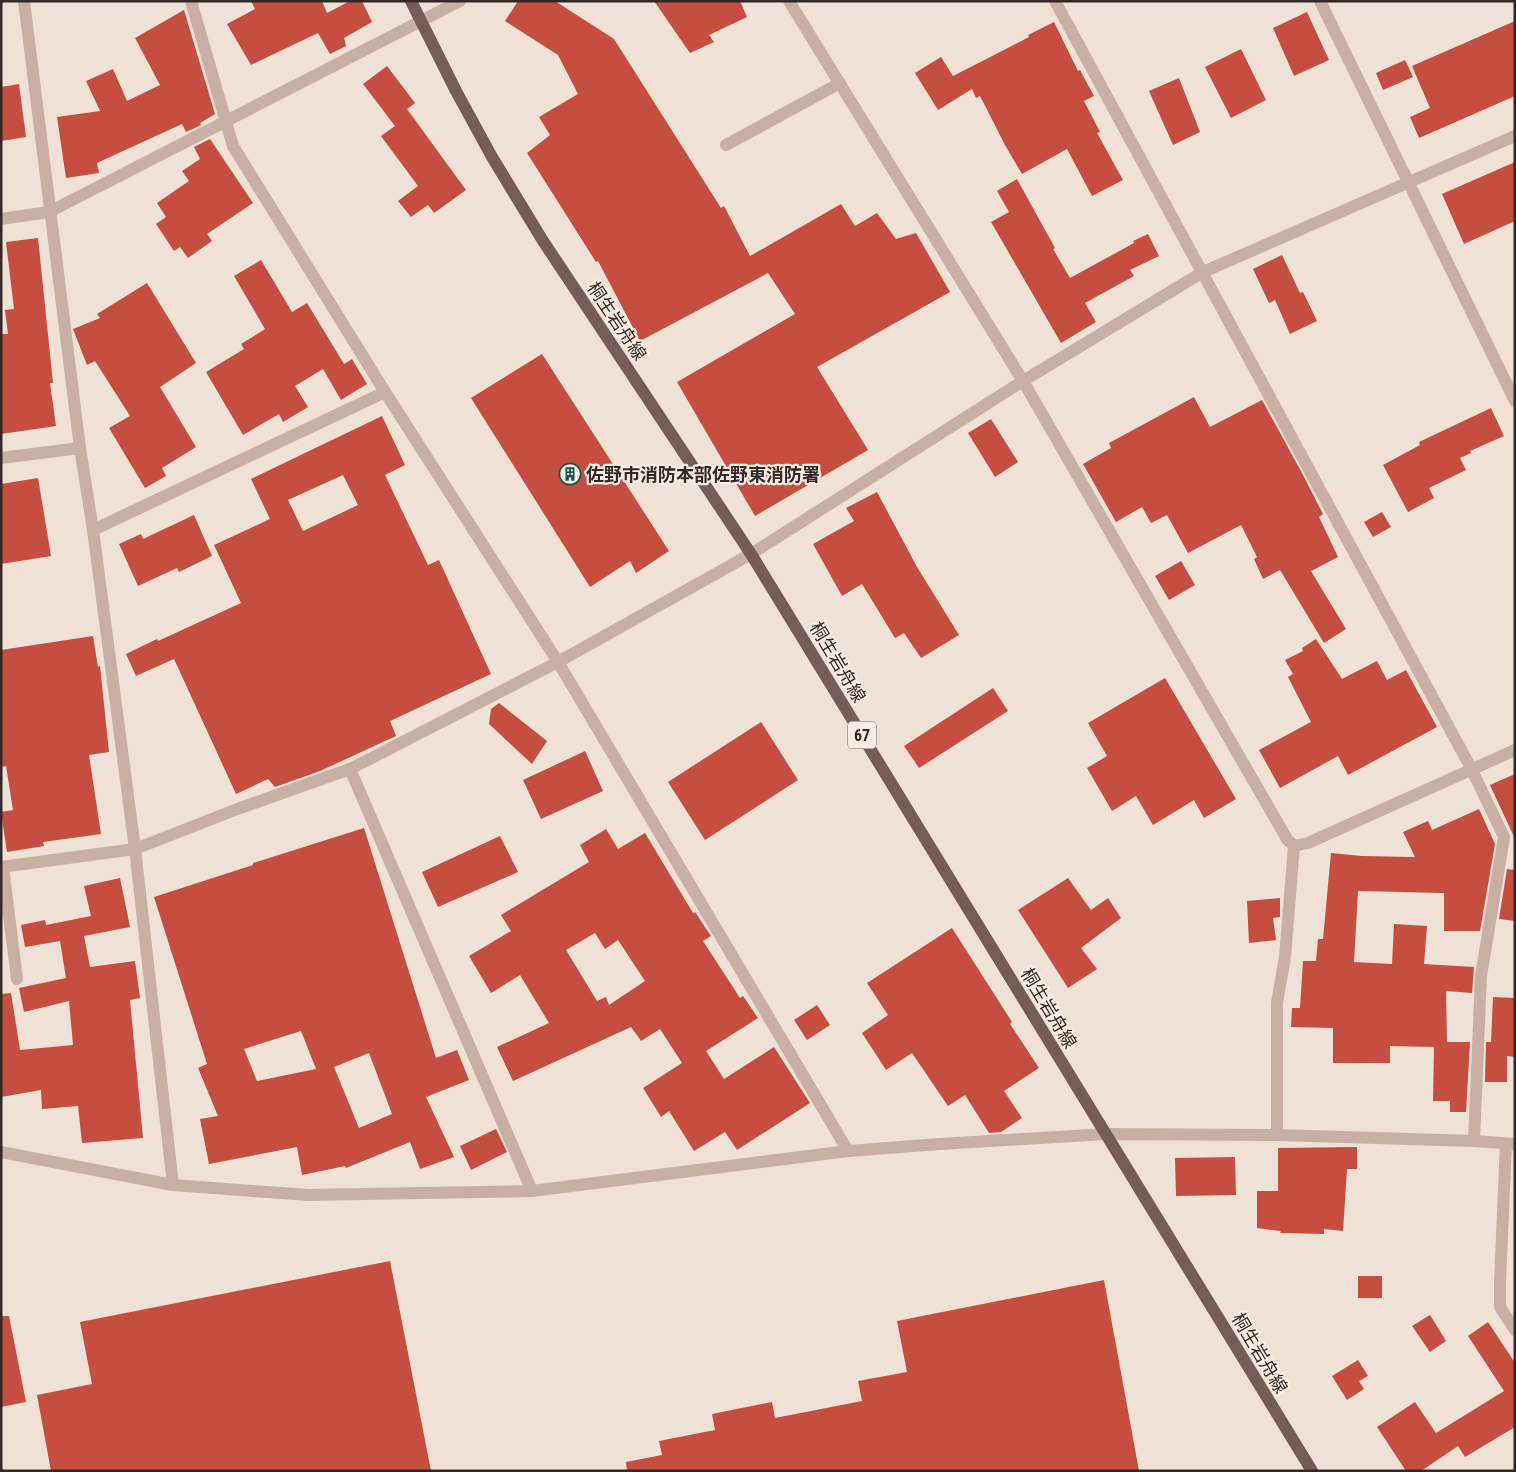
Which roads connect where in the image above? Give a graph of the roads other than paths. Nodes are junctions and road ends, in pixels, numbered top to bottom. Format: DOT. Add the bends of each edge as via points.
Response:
graph roads {
  1 [pos="24,1"];
  2 [pos="191,1"];
  3 [pos="411,1"];
  4 [pos="460,1"];
  5 [pos="789,1"];
  6 [pos="1055,1"];
  7 [pos="1320,1"];
  8 [pos="420,21"];
  9 [pos="840,83"];
  10 [pos="225,121"];
  11 [pos="1515,136"];
  12 [pos="726,145"];
  13 [pos="1408,184"];
  14 [pos="50,212"];
  15 [pos="1,219"];
  16 [pos="1203,272"];
  17 [pos="1023,382"];
  18 [pos="385,392"];
  19 [pos="1515,401"];
  20 [pos="80,448"];
  21 [pos="1,458"];
  22 [pos="93,530"];
  23 [pos="751,554"];
  24 [pos="558,662"];
  25 [pos="1515,750"];
  26 [pos="1471,768"];
  27 [pos="350,769"];
  28 [pos="1294,846"];
  29 [pos="135,849"];
  30 [pos="2,867"];
  31 [pos="17,979"];
  32 [pos="1106,1134"];
  33 [pos="1277,1135"];
  34 [pos="1474,1141"];
  35 [pos="1510,1144"];
  36 [pos="848,1151"];
  37 [pos="1,1152"];
  38 [pos="173,1185"];
  39 [pos="532,1191"];
  40 [pos="1515,1330"];
  41 [pos="1312,1471"];
  1 -- 14 [label="street"];
  2 -- 10 [label="street"];
  3 -- 8 [label="main road, 桐生岩舟線 / 67"];
  4 -- 8 [label="street"];
  5 -- 9 [label="street"];
  6 -- 16 [label="street"];
  7 -- 13 [label="street"];
  8 -- 10 [label="street"];
  8 -- 23 [label="main road, 桐生岩舟線 / 67" via="492,157 543,241"];
  9 -- 12 [label="street"];
  9 -- 17 [label="street"];
  10 -- 14 [label="street"];
  10 -- 18 [label="street" via="233,146"];
  11 -- 13 [label="street"];
  13 -- 16 [label="street"];
  13 -- 19 [label="street"];
  14 -- 15 [label="street"];
  14 -- 20 [label="street"];
  16 -- 17 [label="street"];
  16 -- 26 [label="street"];
  17 -- 23 [label="street"];
  17 -- 28 [label="street" via="1287,839"];
  18 -- 22 [label="street"];
  18 -- 24 [label="street"];
  20 -- 21 [label="street"];
  20 -- 22 [label="street"];
  22 -- 29 [label="street"];
  23 -- 24 [label="street"];
  23 -- 32 [label="main road, 桐生岩舟線 / 67"];
  24 -- 27 [label="street"];
  24 -- 36 [label="street"];
  25 -- 26 [label="street"];
  26 -- 28 [label="street" via="1308,843"];
  26 -- 34 [label="street" via="1504,837 1480,976"];
  27 -- 29 [label="street"];
  27 -- 39 [label="street"];
  28 -- 33 [label="street" via="1285,957 1277,1003"];
  29 -- 30 [label="street"];
  29 -- 38 [label="street"];
  30 -- 31 [label="street"];
  32 -- 33 [label="street"];
  32 -- 36 [label="street"];
  32 -- 41 [label="main road, 桐生岩舟線 / 67"];
  33 -- 34 [label="street"];
  34 -- 35 [label="street"];
  35 -- 40 [label="street" via="1500,1307"];
  36 -- 39 [label="street"];
  37 -- 38 [label="street"];
  38 -- 39 [label="street" via="308,1195"];
}
